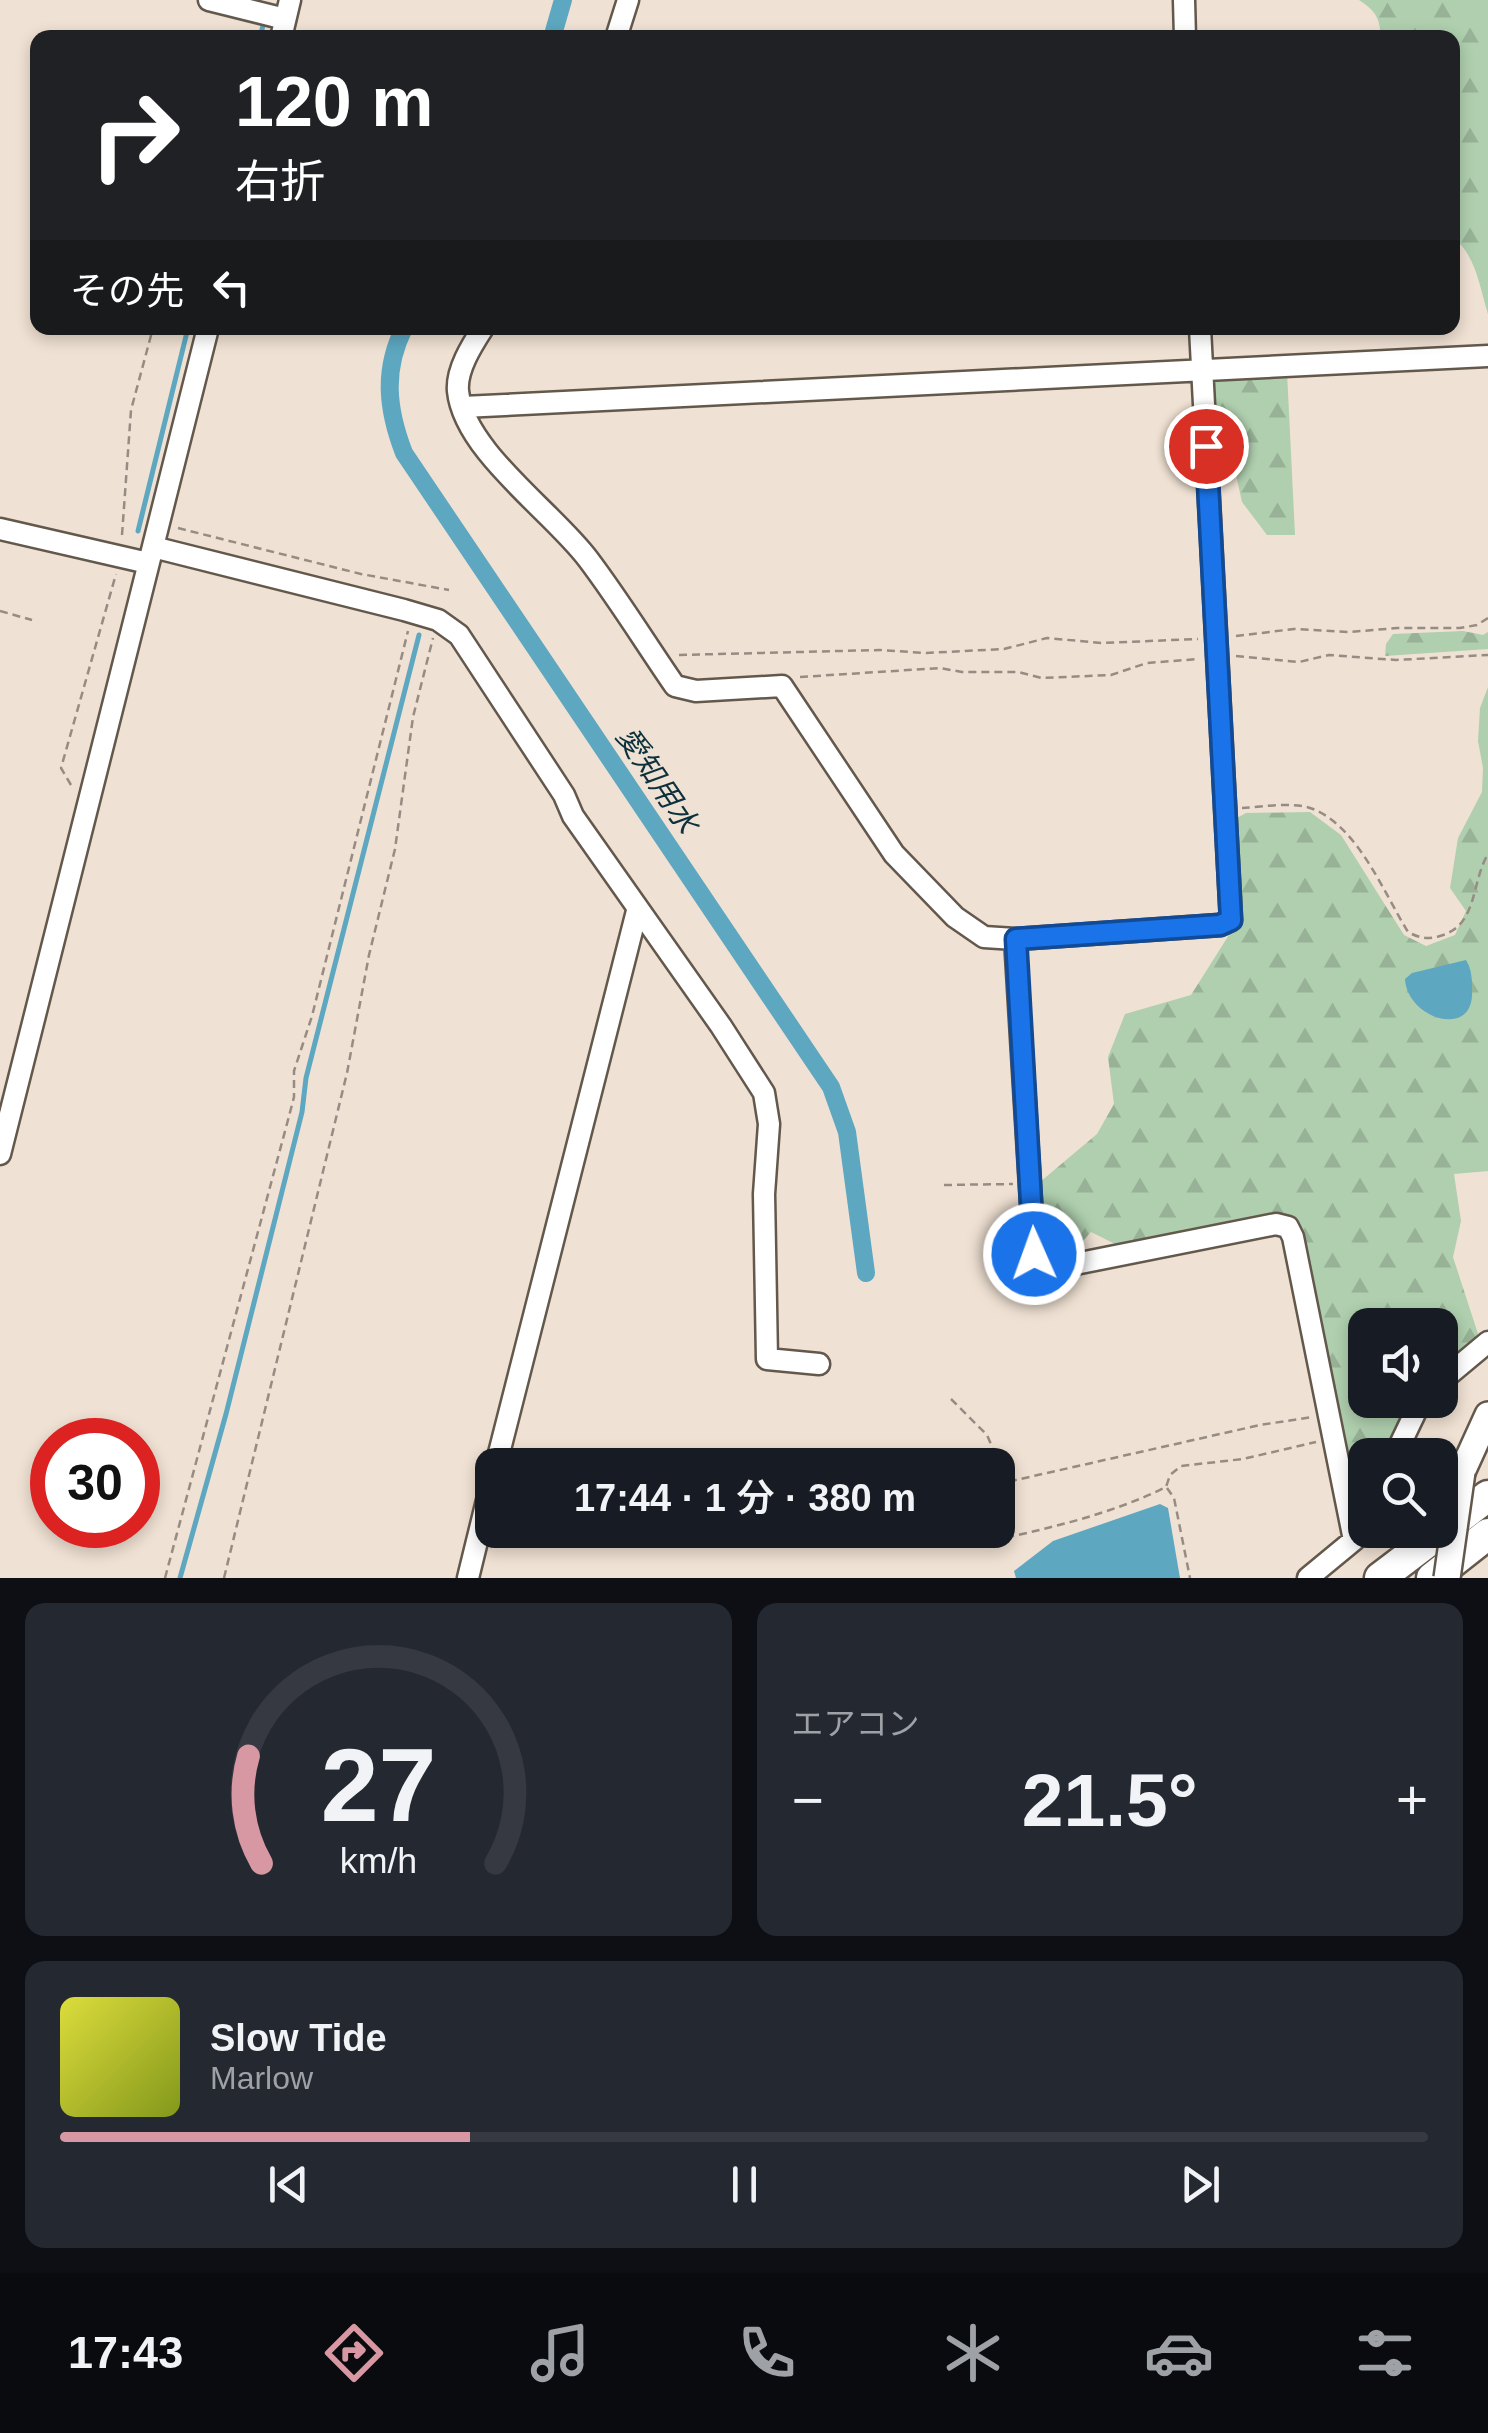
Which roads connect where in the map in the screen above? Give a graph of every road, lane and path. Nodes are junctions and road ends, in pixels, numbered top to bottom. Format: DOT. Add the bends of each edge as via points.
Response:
graph roads {
  1 [pos="209,0"];
  2 [pos="628,0"];
  3 [pos="1184,0"];
  4 [pos="286,19"];
  5 [pos="619,30"];
  6 [pos="1185,30"];
  7 [pos="150,335"];
  8 [pos="206,335"];
  9 [pos="480,335"];
  10 [pos="1200,335"];
  11 [pos="1488,356"];
  12 [pos="1202,369"];
  13 [pos="463,407"];
  14 [pos="159,523"];
  15 [pos="0,528"];
  16 [pos="150,555"];
  17 [pos="119,556"];
  18 [pos="449,590"];
  19 [pos="0,611"];
  20 [pos="413,612"];
  21 [pos="1488,618"];
  22 [pos="32,620"];
  23 [pos="438,620"];
  24 [pos="1218,647"];
  25 [pos="1488,655"];
  26 [pos="652,656"];
  27 [pos="782,686"];
  28 [pos="89,797"];
  29 [pos="1226,809"];
  30 [pos="1488,854"];
  31 [pos="637,911"];
  32 [pos="1016,939"];
  33 [pos="9,1082"];
  34 [pos="0,1154"];
  35 [pos="1032,1184"];
  36 [pos="944,1185"];
  37 [pos="1488,1342"];
  38 [pos="819,1364"];
  39 [pos="1458,1367"];
  40 [pos="950,1399"];
  41 [pos="1328,1413"];
  42 [pos="1488,1415"];
  43 [pos="1333,1439"];
  44 [pos="500,1448"];
  45 [pos="1166,1487"];
  46 [pos="1348,1493"];
  47 [pos="1488,1496"];
  48 [pos="1488,1534"];
  49 [pos="1015,1536"];
  50 [pos="1348,1542"];
  51 [pos="475,1548"];
  52 [pos="165,1578"];
  53 [pos="224,1578"];
  54 [pos="468,1578"];
  55 [pos="1190,1578"];
  56 [pos="1308,1578"];
  57 [pos="1380,1578"];
  58 [pos="1432,1578"];
  59 [pos="1447,1578"];
  1 -- 4 [label="street"];
  2 -- 5 [label="street"];
  3 -- 6 [label="street"];
  7 -- 17 [label="path" via="132,410"];
  8 -- 14 [label="street"];
  9 -- 13 [label="street" via="460,375"];
  10 -- 12 [label="street"];
  11 -- 12 [label="street"];
  12 -- 13 [label="street"];
  12 -- 24 [label="street"];
  13 -- 26 [label="street" via="471,429 531,502 590,561"];
  14 -- 16 [label="street"];
  14 -- 18 [label="path"];
  15 -- 17 [label="street"];
  16 -- 17 [label="street"];
  16 -- 20 [label="street"];
  16 -- 28 [label="street"];
  17 -- 28 [label="path" via="61,768"];
  19 -- 22 [label="path"];
  20 -- 23 [label="street"];
  20 -- 52 [label="path" via="294,1071 288,1120"];
  21 -- 24 [label="path" via="1460,628 1294,629"];
  23 -- 31 [label="street" via="458,634"];
  23 -- 53 [label="path" via="347,1073"];
  24 -- 25 [label="path" via="1299,662 1329,655"];
  24 -- 26 [label="path" via="1046,638 1004,649 926,653"];
  24 -- 27 [label="path" via="1110,674 1042,678 929,668 800,677"];
  24 -- 29 [label="street"];
  26 -- 27 [label="street" via="684,690"];
  27 -- 32 [label="street" via="894,854 955,918 984,937"];
  28 -- 33 [label="street"];
  29 -- 30 [label="path" via="1312,808 1358,846 1408,932 1418,938 1453,933 1463,923"];
  29 -- 32 [label="street" via="1230,922"];
  31 -- 38 [label="street" via="764,1093 767,1359"];
  31 -- 44 [label="street"];
  32 -- 35 [label="street"];
  33 -- 34 [label="street"];
  35 -- 36 [label="path"];
  35 -- 41 [label="street" via="1034,1254 1041,1271 1276,1224 1288,1227"];
  37 -- 39 [label="street"];
  40 -- 41 [label="path" via="987,1435 1007,1482"];
  41 -- 43 [label="street"];
  42 -- 59 [label="main road, bridge" via="1462,1472"];
  43 -- 45 [label="path" via="1181,1466"];
  43 -- 46 [label="street"];
  45 -- 49 [label="path"];
  45 -- 55 [label="path"];
  47 -- 57 [label="highway"];
  48 -- 58 [label="highway"];
  50 -- 56 [label="street"];
  51 -- 54 [label="street"];
}
